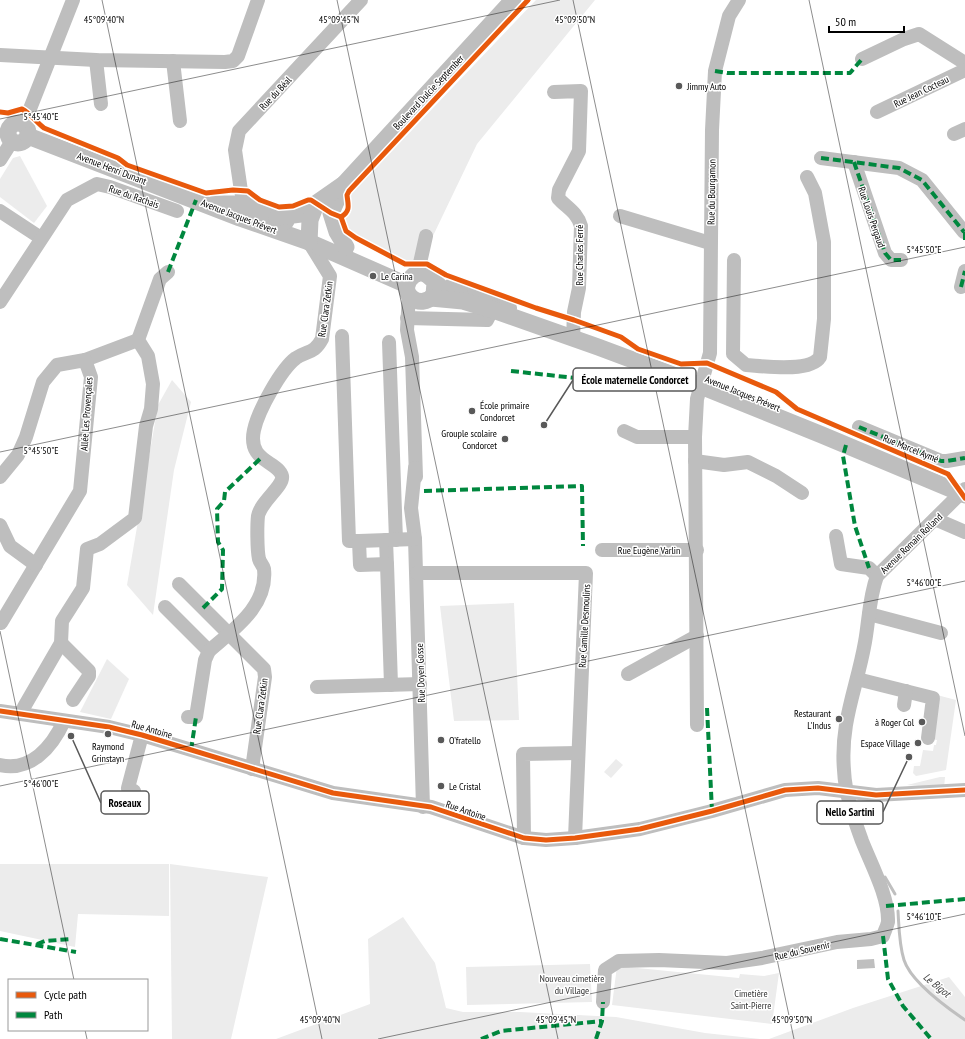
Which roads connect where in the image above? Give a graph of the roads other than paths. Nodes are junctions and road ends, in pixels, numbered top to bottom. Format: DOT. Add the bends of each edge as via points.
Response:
graph roads {
  1 [pos="73,0"];
  2 [pos="258,0"];
  3 [pos="361,0"];
  4 [pos="513,0"];
  5 [pos="739,0"];
  6 [pos="0,55"];
  7 [pos="50,58"];
  8 [pos="862,59"];
  9 [pos="96,60"];
  10 [pos="173,61"];
  11 [pos="965,63"];
  12 [pos="965,70"];
  13 [pos="554,92"];
  14 [pos="101,104"];
  15 [pos="877,112"];
  16 [pos="180,121"];
  17 [pos="14,131"];
  18 [pos="821,158"];
  19 [pos="0,160"];
  20 [pos="854,162"];
  21 [pos="807,177"];
  22 [pos="344,184"];
  23 [pos="196,200"];
  24 [pos="243,204"];
  25 [pos="316,204"];
  26 [pos="221,210"];
  27 [pos="0,211"];
  28 [pos="177,211"];
  29 [pos="331,214"];
  30 [pos="620,216"];
  31 [pos="277,218"];
  32 [pos="249,222"];
  33 [pos="965,234"];
  34 [pos="311,235"];
  35 [pos="426,236"];
  36 [pos="41,238"];
  37 [pos="710,243"];
  38 [pos="341,250"];
  39 [pos="734,260"];
  40 [pos="901,260"];
  41 [pos="326,269"];
  42 [pos="965,271"];
  43 [pos="168,272"];
  44 [pos="422,286"];
  45 [pos="960,287"];
  46 [pos="710,295"];
  47 [pos="734,296"];
  48 [pos="0,302"];
  49 [pos="494,308"];
  50 [pos="534,317"];
  51 [pos="412,318"];
  52 [pos="573,333"];
  53 [pos="342,336"];
  54 [pos="138,340"];
  55 [pos="389,342"];
  56 [pos="85,360"];
  57 [pos="702,382"];
  58 [pos="859,427"];
  59 [pos="414,431"];
  60 [pos="624,431"];
  61 [pos="393,432"];
  62 [pos="695,436"];
  63 [pos="965,458"];
  64 [pos="695,461"];
  65 [pos="0,477"];
  66 [pos="964,492"];
  67 [pos="802,493"];
  68 [pos="935,519"];
  69 [pos="965,532"];
  70 [pos="2,534"];
  71 [pos="836,536"];
  72 [pos="415,539"];
  73 [pos="391,540"];
  74 [pos="359,541"];
  75 [pos="602,550"];
  76 [pos="697,550"];
  77 [pos="36,565"];
  78 [pos="387,566"];
  79 [pos="417,573"];
  80 [pos="877,576"];
  81 [pos="179,584"];
  82 [pos="165,607"];
  83 [pos="869,614"];
  84 [pos="1,623"];
  85 [pos="229,633"];
  86 [pos="941,633"];
  87 [pos="697,636"];
  88 [pos="60,643"];
  89 [pos="209,651"];
  90 [pos="628,674"];
  91 [pos="858,676"];
  92 [pos="391,684"];
  93 [pos="420,684"];
  94 [pos="317,687"];
  95 [pos="73,700"];
  96 [pos="0,711"];
  97 [pos="22,714"];
  98 [pos="188,717"];
  99 [pos="64,721"];
  100 [pos="697,725"];
  101 [pos="142,735"];
  102 [pos="928,738"];
  103 [pos="578,753"];
  104 [pos="0,765"];
  105 [pos="252,769"];
  106 [pos="965,790"];
  107 [pos="134,791"];
  108 [pos="847,792"];
  109 [pos="423,807"];
  110 [pos="524,838"];
  111 [pos="575,838"];
  112 [pos="603,1002"];
  1 -- 7 [label="street"];
  2 -- 10 [label="street" via="238,56 232,61"];
  3 -- 24 [label="street, Rue du Béal" via="239,131 234,150"];
  4 -- 22 [label="main road, Boulevard Dulcie September"];
  5 -- 37 [label="street, Rue du Bourgamon" via="729,16 715,71"];
  6 -- 7 [label="street"];
  7 -- 9 [label="street"];
  7 -- 17 [label="street"];
  8 -- 11 [label="street" via="919,34"];
  9 -- 10 [label="street"];
  9 -- 14 [label="street"];
  10 -- 16 [label="street"];
  12 -- 15 [label="street, Rue Jean Cocteau"];
  13 -- 52 [label="street, Rue Charles Ferré" via="581,91 579,151 559,190 558,198 573,211 581,226 579,288"];
  17 -- 19 [label="street"];
  17 -- 23 [label="main road, Avenue Henri Dunant"];
  18 -- 20 [label="street"];
  20 -- 33 [label="street" via="899,168 922,180"];
  20 -- 40 [label="street, Rue Louis Pergaud" via="885,253 890,260"];
  21 -- 47 [label="street" via="815,194 824,242 824,319 820,357 817,362 800,368 746,365 733,354"];
  22 -- 25 [label="main road, Boulevard Dulcie September" via="326,194"];
  22 -- 29 [label="main road, Boulevard Dulcie September"];
  23 -- 24 [label="main road, Avenue Jacques Prévert" via="217,204"];
  23 -- 26 [label="main road, Avenue Jacques Prévert"];
  24 -- 26 [label="street" via="236,209"];
  24 -- 31 [label="main road, Avenue Jacques Prévert"];
  24 -- 32 [label="street, Rue du Béal"];
  25 -- 31 [label="main road, Boulevard Dulcie September" via="301,214"];
  25 -- 34 [label="main road" via="310,220"];
  26 -- 32 [label="main road, Avenue Jacques Prévert"];
  27 -- 36 [label="street"];
  28 -- 36 [label="street, Rue du Rachais" via="97,184 67,200"];
  29 -- 34 [label="main road, Boulevard Dulcie September"];
  29 -- 38 [label="main road"];
  30 -- 37 [label="street"];
  31 -- 34 [label="main road, Avenue Jacques Prévert"];
  32 -- 34 [label="main road, Avenue Jacques Prévert"];
  34 -- 38 [label="main road, Avenue Jacques Prévert"];
  34 -- 41 [label="street, Rue Clara Zetkin"];
  35 -- 44 [label="street, Rue Doyen Gosse" via="420,263"];
  36 -- 48 [label="street, Rue du Rachais"];
  37 -- 46 [label="street, Rue du Bourgamon"];
  38 -- 41 [label="street" via="331,256"];
  38 -- 44 [label="main road, Avenue Jacques Prévert"];
  39 -- 47 [label="street"];
  41 -- 85 [label="street, Rue Clara Zetkin" via="330,276 330,286 322,339 318,347 289,364 263,404 254,430 253,442 256,452 280,472 282,477 281,484 262,505 258,517 259,559 264,568 264,589 258,603"];
  42 -- 45 [label="street"];
  43 -- 54 [label="street" via="160,279"];
  44 -- 49 [label="main road, Avenue Jacques Prévert" via="463,301"];
  44 -- 50 [label="street"];
  44 -- 51 [label="street, Rue Doyen Gosse"];
  46 -- 47 [label="street"];
  46 -- 57 [label="street, Rue du Bourgamon" via="710,353"];
  49 -- 50 [label="main road, Avenue Jacques Prévert"];
  49 -- 51 [label="street" via="487,320"];
  49 -- 52 [label="main road, Avenue Jacques Prévert"];
  50 -- 52 [label="main road, Avenue Jacques Prévert"];
  51 -- 59 [label="street, Rue Doyen Gosse" via="407,330 412,357"];
  52 -- 57 [label="main road, Avenue Jacques Prévert"];
  53 -- 74 [label="street" via="349,541"];
  54 -- 56 [label="street"];
  54 -- 88 [label="street" via="148,356 153,384 136,518 100,544 87,549 83,588 62,621"];
  55 -- 61 [label="street"];
  56 -- 65 [label="street" via="57,365 42,382 26,437 18,455"];
  56 -- 77 [label="street, Allée Les Provençales" via="91,377 80,491"];
  57 -- 62 [label="street" via="697,399"];
  57 -- 66 [label="main road, Avenue Jacques Prévert" via="822,435"];
  58 -- 63 [label="street, Rue Marcel Aymé" via="941,461"];
  59 -- 61 [label="street"];
  59 -- 72 [label="street, Rue Doyen Gosse" via="420,508"];
  60 -- 62 [label="street" via="637,437"];
  61 -- 73 [label="street"];
  62 -- 64 [label="street"];
  64 -- 67 [label="street" via="724,465 748,462"];
  64 -- 76 [label="street"];
  66 -- 68 [label="street, Avenue Romain Rolland"];
  68 -- 69 [label="street"];
  68 -- 80 [label="street, Avenue Romain Rolland"];
  70 -- 77 [label="street" via="10,546"];
  71 -- 80 [label="street" via="841,564 870,568"];
  72 -- 73 [label="street"];
  72 -- 79 [label="street, Rue Doyen Gosse"];
  73 -- 74 [label="street"];
  73 -- 78 [label="street"];
  74 -- 78 [label="street" via="360,565"];
  75 -- 76 [label="street, Rue Eugène Varlin"];
  76 -- 87 [label="street"];
  77 -- 84 [label="street, Allée Les Provençales"];
  78 -- 92 [label="street"];
  79 -- 93 [label="street, Rue Doyen Gosse"];
  79 -- 103 [label="street, Rue Camille Desmoulins" via="586,573"];
  80 -- 83 [label="street, Avenue Romain Rolland" via="872,590"];
  81 -- 85 [label="street, Rue Clara Zetkin"];
  82 -- 89 [label="street"];
  83 -- 86 [label="street"];
  83 -- 91 [label="street, Avenue Romain Rolland"];
  85 -- 89 [label="street, Rue Clara Zetkin"];
  85 -- 105 [label="street, Rue Clara Zetkin" via="259,662 266,677"];
  87 -- 90 [label="street"];
  87 -- 100 [label="street"];
  88 -- 95 [label="street" via="89,671"];
  88 -- 97 [label="street"];
  89 -- 98 [label="street" via="205,660 196,717"];
  91 -- 102 [label="street" via="905,698 933,698"];
  91 -- 108 [label="street, Rue du Souvenir" via="843,736"];
  92 -- 93 [label="street"];
  92 -- 94 [label="street"];
  93 -- 109 [label="street, Rue Doyen Gosse"];
  96 -- 97 [label="street, Rue Antoine"];
  97 -- 99 [label="street, Rue Antoine"];
  99 -- 101 [label="street, Rue Antoine" via="109,727"];
  99 -- 104 [label="street" via="44,751 26,764 15,768"];
  101 -- 105 [label="street, Rue Antoine"];
  101 -- 107 [label="street" via="128,788"];
  103 -- 110 [label="street" via="523,754"];
  103 -- 111 [label="street, Rue Camille Desmoulins"];
  105 -- 109 [label="street, Rue Antoine" via="333,793"];
  106 -- 108 [label="street, Rue Antoine" via="895,795"];
  108 -- 111 [label="street, Rue Antoine" via="818,788 785,790 640,829"];
  108 -- 112 [label="street, Rue du Souvenir" via="886,906 888,924 882,936 872,940 837,942 727,963 619,961 605,970"];
  109 -- 110 [label="street, Rue Antoine" via="431,807"];
  110 -- 111 [label="street, Rue Antoine"];
}
